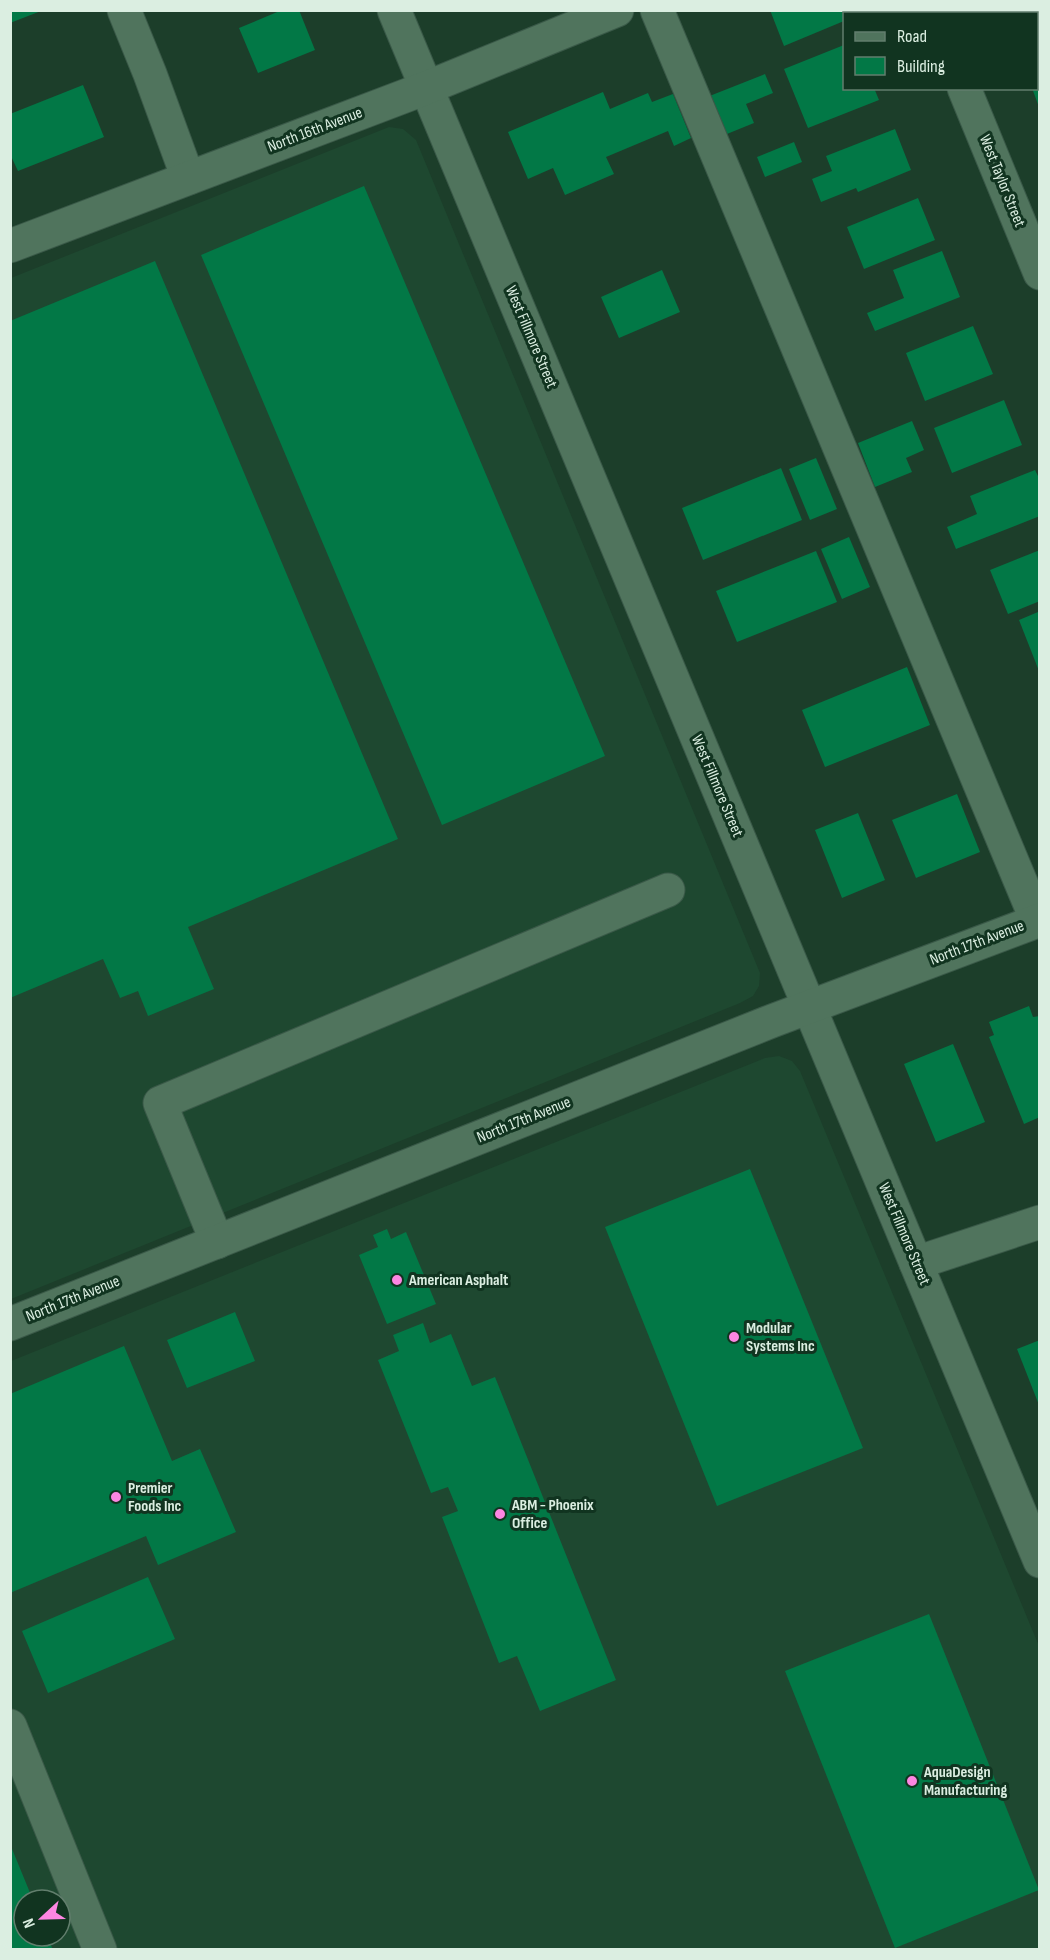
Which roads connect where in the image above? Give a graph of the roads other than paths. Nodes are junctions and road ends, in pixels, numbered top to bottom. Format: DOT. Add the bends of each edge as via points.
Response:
graph roads {
  1 [pos="124,10"];
  2 [pos="394,10"];
  3 [pos="617,10"];
  4 [pos="657,10"];
  5 [pos="426,88"];
  6 [pos="965,90"];
  7 [pos="188,178"];
  8 [pos="10,246"];
  9 [pos="1040,273"];
  10 [pos="668,890"];
  11 [pos="1038,920"];
  12 [pos="809,1007"];
  13 [pos="1040,1222"];
  14 [pos="217,1242"];
  15 [pos="916,1263"];
  16 [pos="10,1324"];
  17 [pos="1032,1521"];
  18 [pos="1040,1561"];
  19 [pos="10,1726"];
  20 [pos="100,1950"];
  1 -- 7 [label="street"];
  2 -- 5 [label="street, West Fillmore Street"];
  3 -- 5 [label="street, North 16th Avenue"];
  4 -- 11 [label="street"];
  5 -- 7 [label="street, North 16th Avenue"];
  5 -- 12 [label="street, West Fillmore Street"];
  6 -- 9 [label="street, West Taylor Street"];
  7 -- 8 [label="street, North 16th Avenue"];
  10 -- 14 [label="street" via="160,1103"];
  11 -- 12 [label="street, North 17th Avenue"];
  12 -- 14 [label="street, North 17th Avenue"];
  12 -- 15 [label="street, West Fillmore Street"];
  13 -- 15 [label="street"];
  14 -- 16 [label="street, North 17th Avenue"];
  15 -- 17 [label="street, West Fillmore Street"];
  17 -- 18 [label="street, West Fillmore Street"];
  19 -- 20 [label="street"];
}
